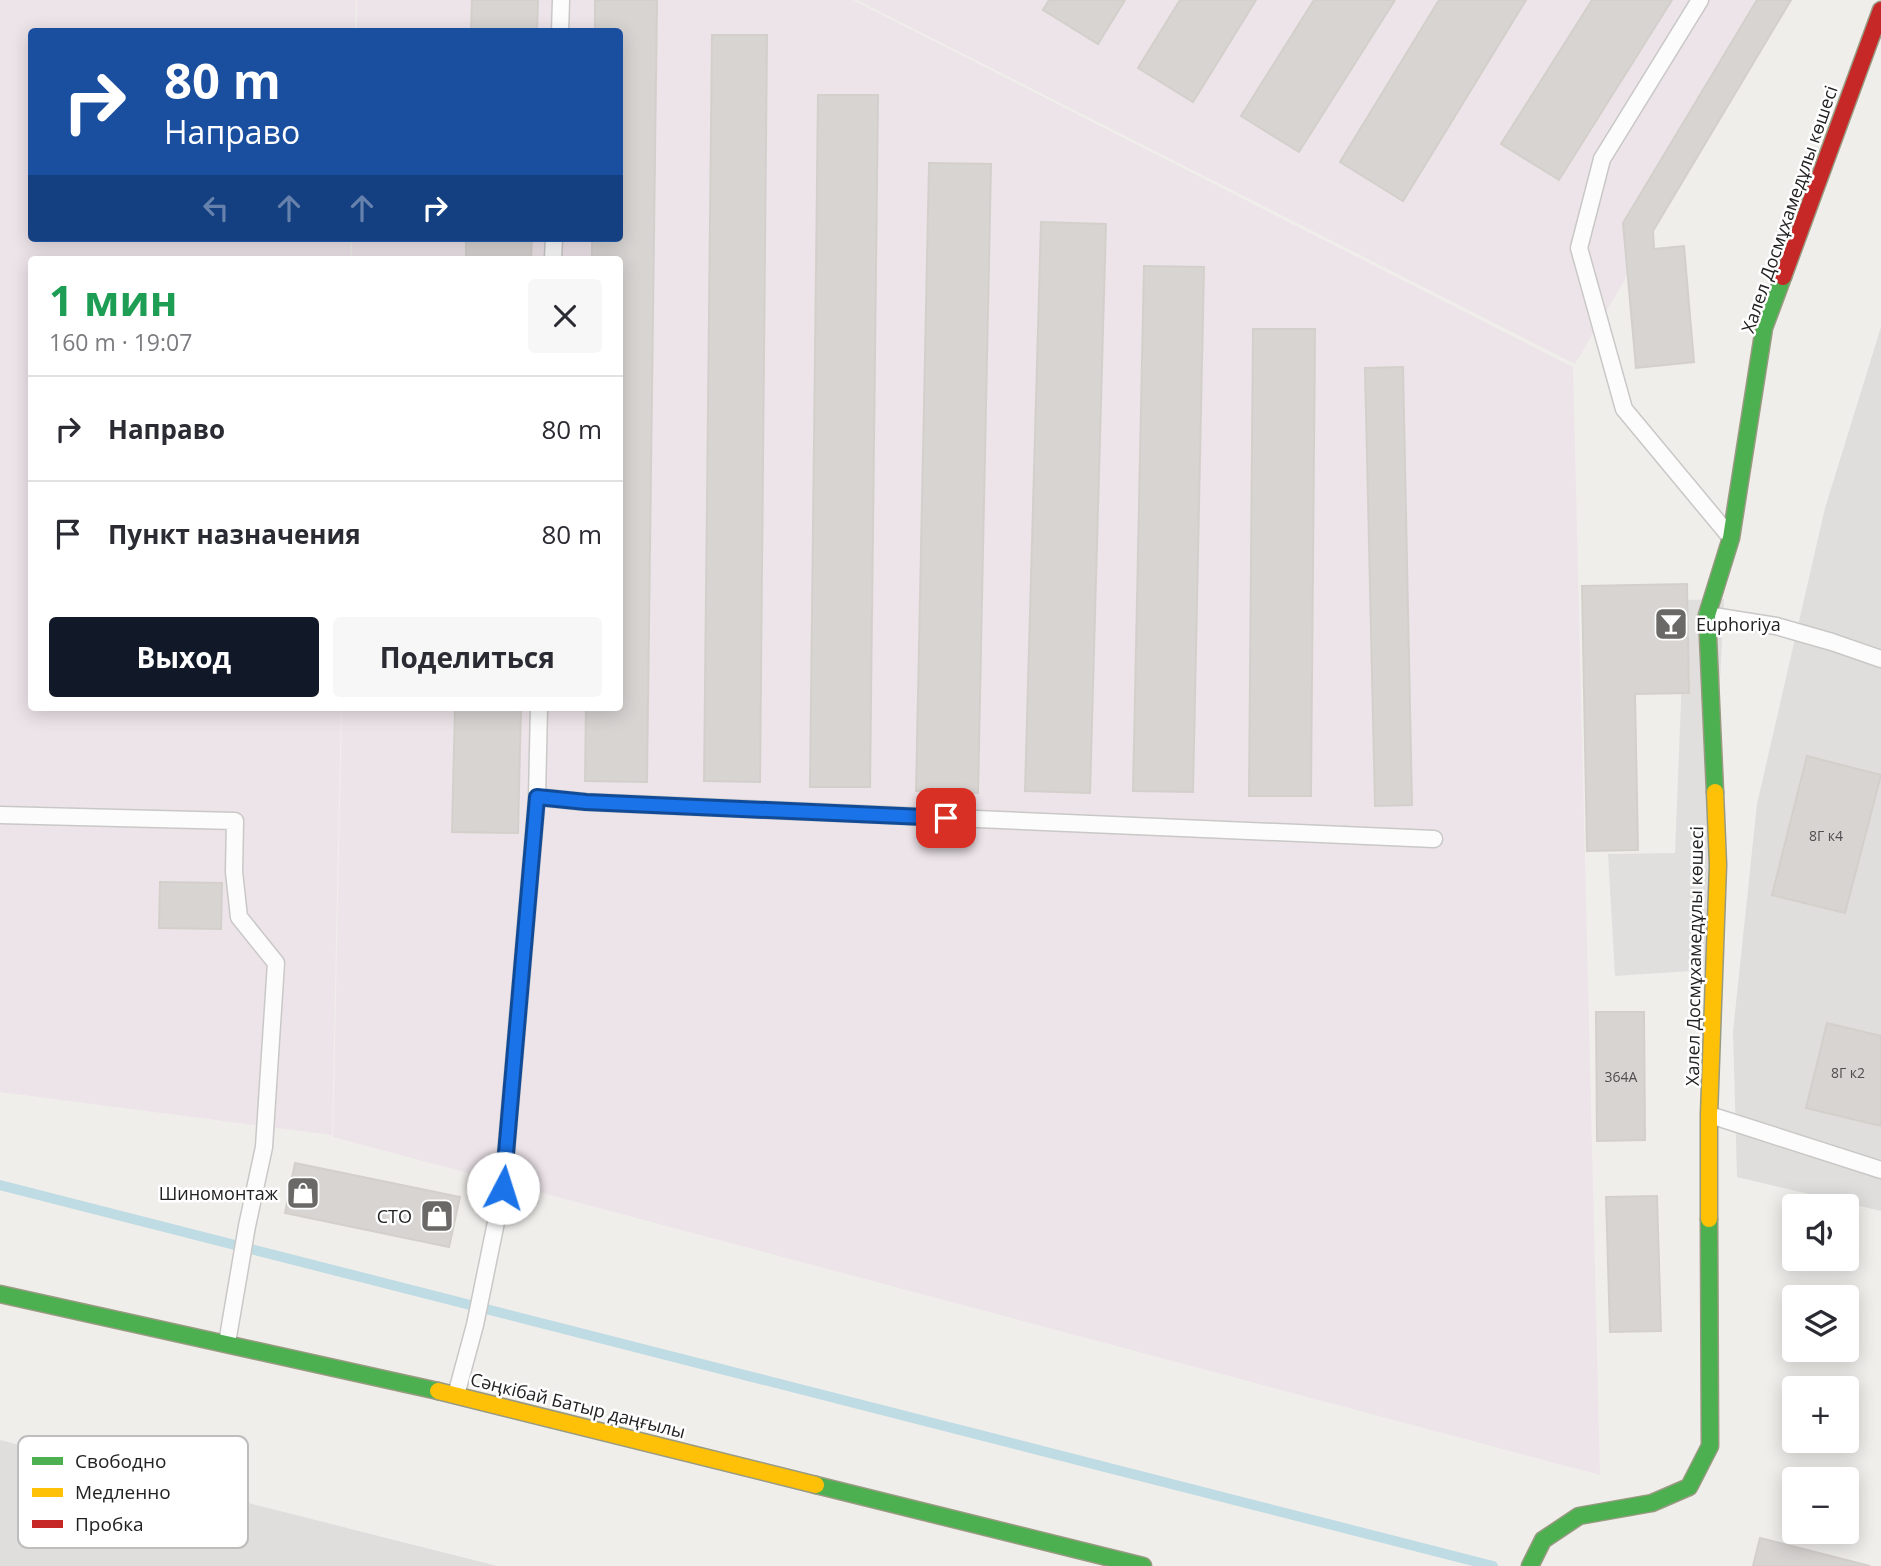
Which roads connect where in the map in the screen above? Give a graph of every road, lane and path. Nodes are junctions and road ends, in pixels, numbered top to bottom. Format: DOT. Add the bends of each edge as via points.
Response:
graph roads {
  1 [pos="561,0"];
  2 [pos="1700,0"];
  3 [pos="1881,10"];
  4 [pos="560,28"];
  5 [pos="1731,537"];
  6 [pos="1707,615"];
  7 [pos="1881,659"];
  8 [pos="539,711"];
  9 [pos="537,797"];
  10 [pos="0,815"];
  11 [pos="1434,839"];
  12 [pos="1709,1115"];
  13 [pos="1881,1170"];
  14 [pos="0,1294"];
  15 [pos="227,1343"];
  16 [pos="456,1395"];
  17 [pos="1531,1564"];
  18 [pos="1143,1566"];
  1 -- 4 [label="lane"];
  2 -- 5 [label="lane" via="1602,159 1579,248 1624,409"];
  3 -- 5 [label="street, Халел Досмұхамедұлы көшесі" via="1763,328"];
  5 -- 6 [label="street, Халел Досмұхамедұлы көшесі"];
  6 -- 7 [label="lane" via="1776,626"];
  6 -- 12 [label="street, Халел Досмұхамедұлы көшесі" via="1718,865"];
  8 -- 9 [label="lane"];
  9 -- 11 [label="lane"];
  9 -- 16 [label="lane" via="503,1188"];
  10 -- 15 [label="lane" via="235,821 239,917 276,963 264,1147"];
  12 -- 13 [label="lane"];
  12 -- 17 [label="street, Халел Досмұхамедұлы көшесі" via="1710,1446 1689,1487 1652,1503 1579,1516 1543,1540"];
  14 -- 15 [label="street, Сәңкібай Батыр даңғылы"];
  15 -- 16 [label="street, Сәңкібай Батыр даңғылы"];
  16 -- 18 [label="street, Сәңкібай Батыр даңғылы"];
}
